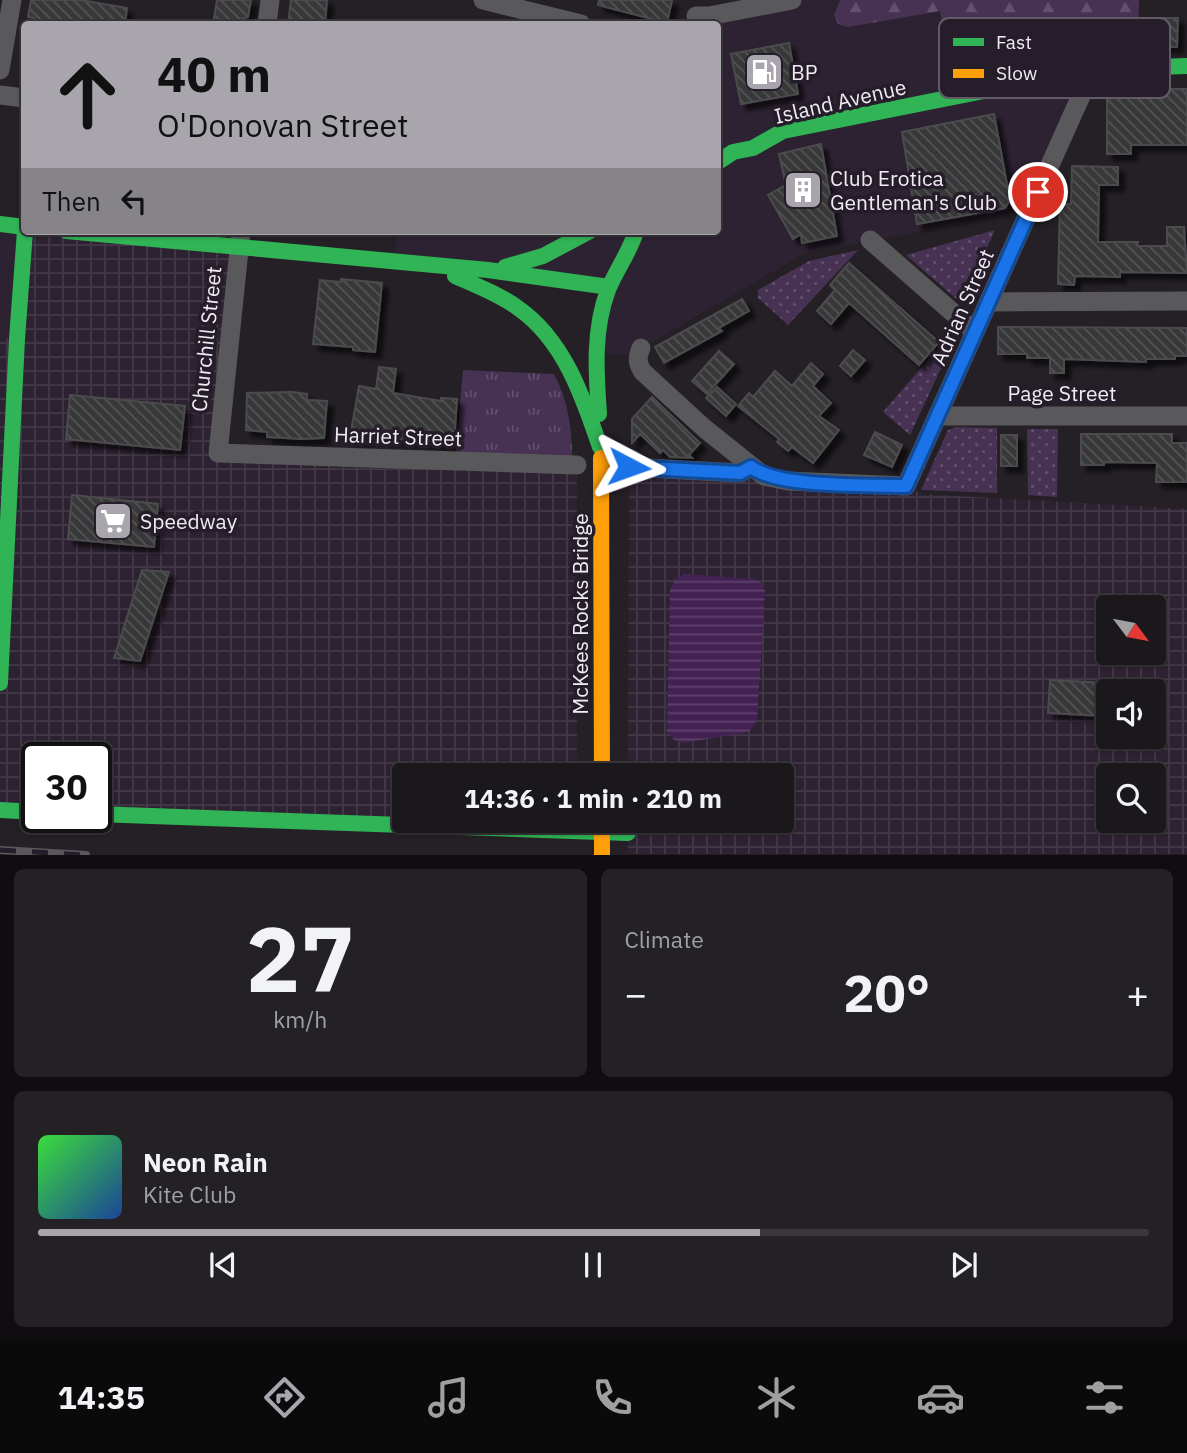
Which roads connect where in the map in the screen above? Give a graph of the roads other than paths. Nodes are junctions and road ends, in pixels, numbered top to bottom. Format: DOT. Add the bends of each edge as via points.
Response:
graph roads {
  1 [pos="12,0"];
  2 [pos="270,0"];
  3 [pos="483,0"];
  4 [pos="792,0"];
  5 [pos="697,13"];
  6 [pos="267,21"];
  7 [pos="569,21"];
  8 [pos="0,70"];
  9 [pos="0,95"];
  10 [pos="21,97"];
  11 [pos="948,98"];
  12 [pos="1080,98"];
  13 [pos="753,148"];
  14 [pos="721,160"];
  15 [pos="721,176"];
  16 [pos="0,224"];
  17 [pos="21,228"];
  18 [pos="25,235"];
  19 [pos="153,235"];
  20 [pos="582,235"];
  21 [pos="652,235"];
  22 [pos="635,237"];
  23 [pos="240,239"];
  24 [pos="870,240"];
  25 [pos="432,265"];
  26 [pos="488,270"];
  27 [pos="609,287"];
  28 [pos="1187,301"];
  29 [pos="989,302"];
  30 [pos="975,332"];
  31 [pos="641,348"];
  32 [pos="938,416"];
  33 [pos="1187,416"];
  34 [pos="600,452"];
  35 [pos="218,453"];
  36 [pos="577,465"];
  37 [pos="629,467"];
  38 [pos="751,467"];
  39 [pos="0,683"];
  40 [pos="602,763"];
  41 [pos="0,810"];
  42 [pos="21,811"];
  43 [pos="112,815"];
  44 [pos="392,826"];
  45 [pos="602,833"];
  46 [pos="602,855"];
  1 -- 8 [label="street"];
  2 -- 6 [label="street"];
  3 -- 7 [label="street"];
  4 -- 5 [label="street" via="709,16"];
  9 -- 10 [label="street"];
  11 -- 13 [label="main road, Island Avenue" via="783,131"];
  12 -- 29 [label="street, Adrian Street"];
  13 -- 14 [label="main road, Island Avenue"];
  13 -- 15 [label="main road, Island Avenue"];
  16 -- 17 [label="main road"];
  18 -- 39 [label="main road"];
  19 -- 23 [label="main road"];
  20 -- 26 [label="main road" via="543,256"];
  21 -- 22 [label="main road" via="647,240"];
  22 -- 27 [label="main road"];
  23 -- 25 [label="main road"];
  23 -- 35 [label="street, Churchill Street"];
  24 -- 30 [label="street"];
  25 -- 26 [label="main road"];
  25 -- 34 [label="main road" via="501,297 544,331 575,376"];
  26 -- 27 [label="main road"];
  27 -- 34 [label="main road, McKees Rocks Bridge" via="598,323 596,353"];
  28 -- 29 [label="street"];
  29 -- 30 [label="street, Adrian Street"];
  30 -- 32 [label="street, Adrian Street"];
  31 -- 38 [label="street" via="637,357 643,372"];
  32 -- 33 [label="street, Page Street"];
  32 -- 38 [label="street, Adrian Street" via="906,486 788,481"];
  34 -- 40 [label="main road, McKees Rocks Bridge, bridge"];
  35 -- 36 [label="street, Harriet Street"];
  37 -- 38 [label="street" via="740,473"];
  41 -- 42 [label="main road"];
  43 -- 44 [label="main road"];
  45 -- 46 [label="main road, bridge"];
}
